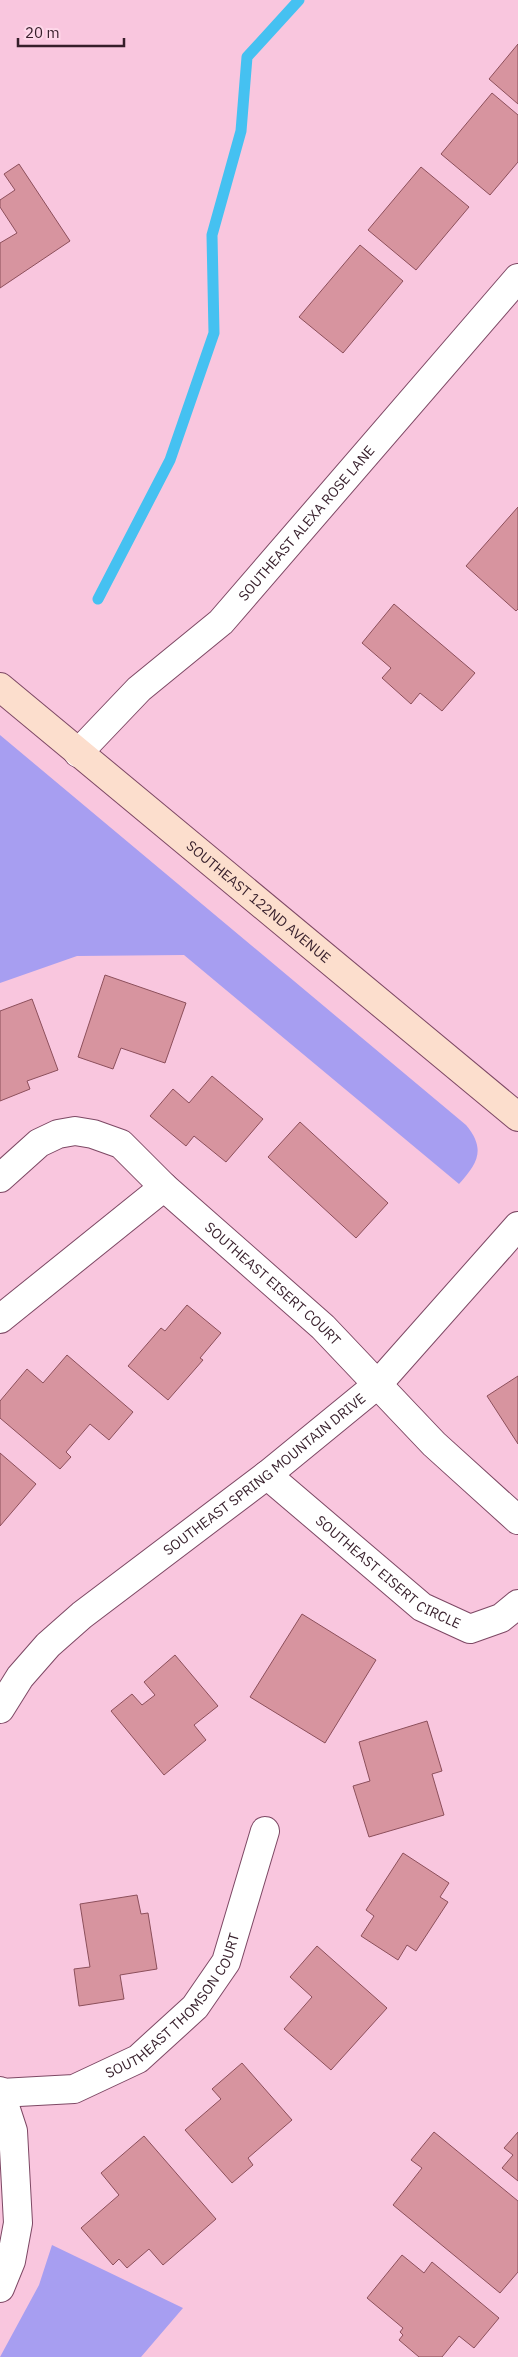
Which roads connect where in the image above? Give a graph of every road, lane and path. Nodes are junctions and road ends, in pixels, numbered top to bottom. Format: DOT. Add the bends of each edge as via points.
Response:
graph roads {
  1 [pos="518,278"];
  2 [pos="0,687"];
  3 [pos="78,753"];
  4 [pos="518,1117"];
  5 [pos="0,1178"];
  6 [pos="164,1187"];
  7 [pos="518,1226"];
  8 [pos="0,1319"];
  9 [pos="377,1385"];
  10 [pos="267,1475"];
  11 [pos="518,1520"];
  12 [pos="518,1604"];
  13 [pos="0,1709"];
  14 [pos="266,1831"];
  15 [pos="0,2092"];
  16 [pos="0,2288"];
  1 -- 3 [label="street, SOUTHEAST ALEXA ROSE LANE" via="226,617 139,689"];
  2 -- 3 [label="main road, SOUTHEAST 122ND AVENUE"];
  3 -- 4 [label="main road, SOUTHEAST 122ND AVENUE"];
  5 -- 6 [label="street, SOUTHEAST EISERT COURT" via="39,1143 58,1134 75,1132 93,1134 121,1144"];
  6 -- 8 [label="street"];
  6 -- 9 [label="street, SOUTHEAST EISERT COURT" via="323,1327"];
  7 -- 9 [label="street, SOUTHEAST SPRING MOUNTAIN DRIVE"];
  9 -- 10 [label="street, SOUTHEAST SPRING MOUNTAIN DRIVE"];
  9 -- 11 [label="street" via="434,1444"];
  10 -- 12 [label="street, SOUTHEAST EISERT CIRCLE" via="422,1608 470,1629 501,1618"];
  10 -- 13 [label="street, SOUTHEAST SPRING MOUNTAIN DRIVE" via="82,1615 48,1645 20,1677"];
  14 -- 15 [label="street, SOUTHEAST THOMSON COURT" via="226,1962 195,2007 138,2059 74,2089"];
  15 -- 16 [label="street" via="13,2130 18,2223 11,2261"];
}
